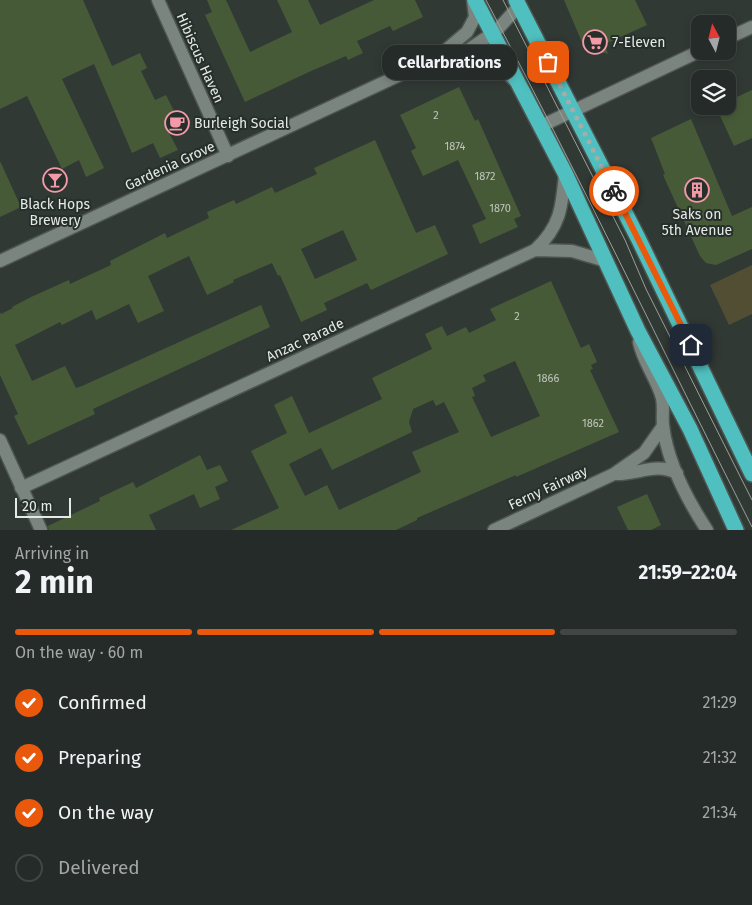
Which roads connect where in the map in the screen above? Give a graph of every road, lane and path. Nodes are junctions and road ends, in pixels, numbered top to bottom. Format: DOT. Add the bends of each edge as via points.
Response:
graph roads {
  1 [pos="158,0"];
  2 [pos="474,0"];
  3 [pos="517,3"];
  4 [pos="752,27"];
  5 [pos="492,33"];
  6 [pos="736,34"];
  7 [pos="468,50"];
  8 [pos="691,55"];
  9 [pos="434,59"];
  10 [pos="518,84"];
  11 [pos="574,110"];
  12 [pos="540,126"];
  13 [pos="228,156"];
  14 [pos="565,173"];
  15 [pos="535,250"];
  16 [pos="0,261"];
  17 [pos="606,261"];
  18 [pos="638,331"];
  19 [pos="662,426"];
  20 [pos="0,440"];
  21 [pos="678,473"];
  22 [pos="614,474"];
  23 [pos="752,474"];
  24 [pos="21,488"];
  25 [pos="41,530"];
  26 [pos="494,530"];
  27 [pos="707,530"];
  28 [pos="736,530"];
  1 -- 13 [label="street, Hibiscus Haven"];
  2 -- 5 [label="highway"];
  2 -- 9 [label="street, Gardenia Grove" via="475,17 467,32"];
  3 -- 5 [label="street, Gardenia Grove"];
  3 -- 11 [label="highway"];
  4 -- 6 [label="street"];
  5 -- 7 [label="street, Gardenia Grove"];
  5 -- 10 [label="highway"];
  7 -- 9 [label="street, Gardenia Grove"];
  7 -- 10 [label="street" via="499,65"];
  8 -- 11 [label="street"];
  9 -- 13 [label="street, Gardenia Grove"];
  10 -- 12 [label="highway"];
  11 -- 12 [label="street"];
  11 -- 23 [label="highway"];
  12 -- 14 [label="highway"];
  13 -- 16 [label="street, Gardenia Grove"];
  14 -- 15 [label="street" via="562,207 556,225"];
  14 -- 17 [label="highway"];
  15 -- 17 [label="street, Anzac Parade" via="572,251"];
  15 -- 24 [label="street, Anzac Parade"];
  17 -- 18 [label="highway"];
  18 -- 19 [label="street" via="641,352 662,399"];
  18 -- 28 [label="highway" via="690,429"];
  19 -- 21 [label="street"];
  19 -- 22 [label="street, Ferny Fairway" via="644,453"];
  20 -- 24 [label="street"];
  21 -- 22 [label="street, Ferny Fairway" via="658,467 629,475"];
  21 -- 27 [label="street"];
  22 -- 26 [label="street, Ferny Fairway"];
  24 -- 25 [label="street"];
}
